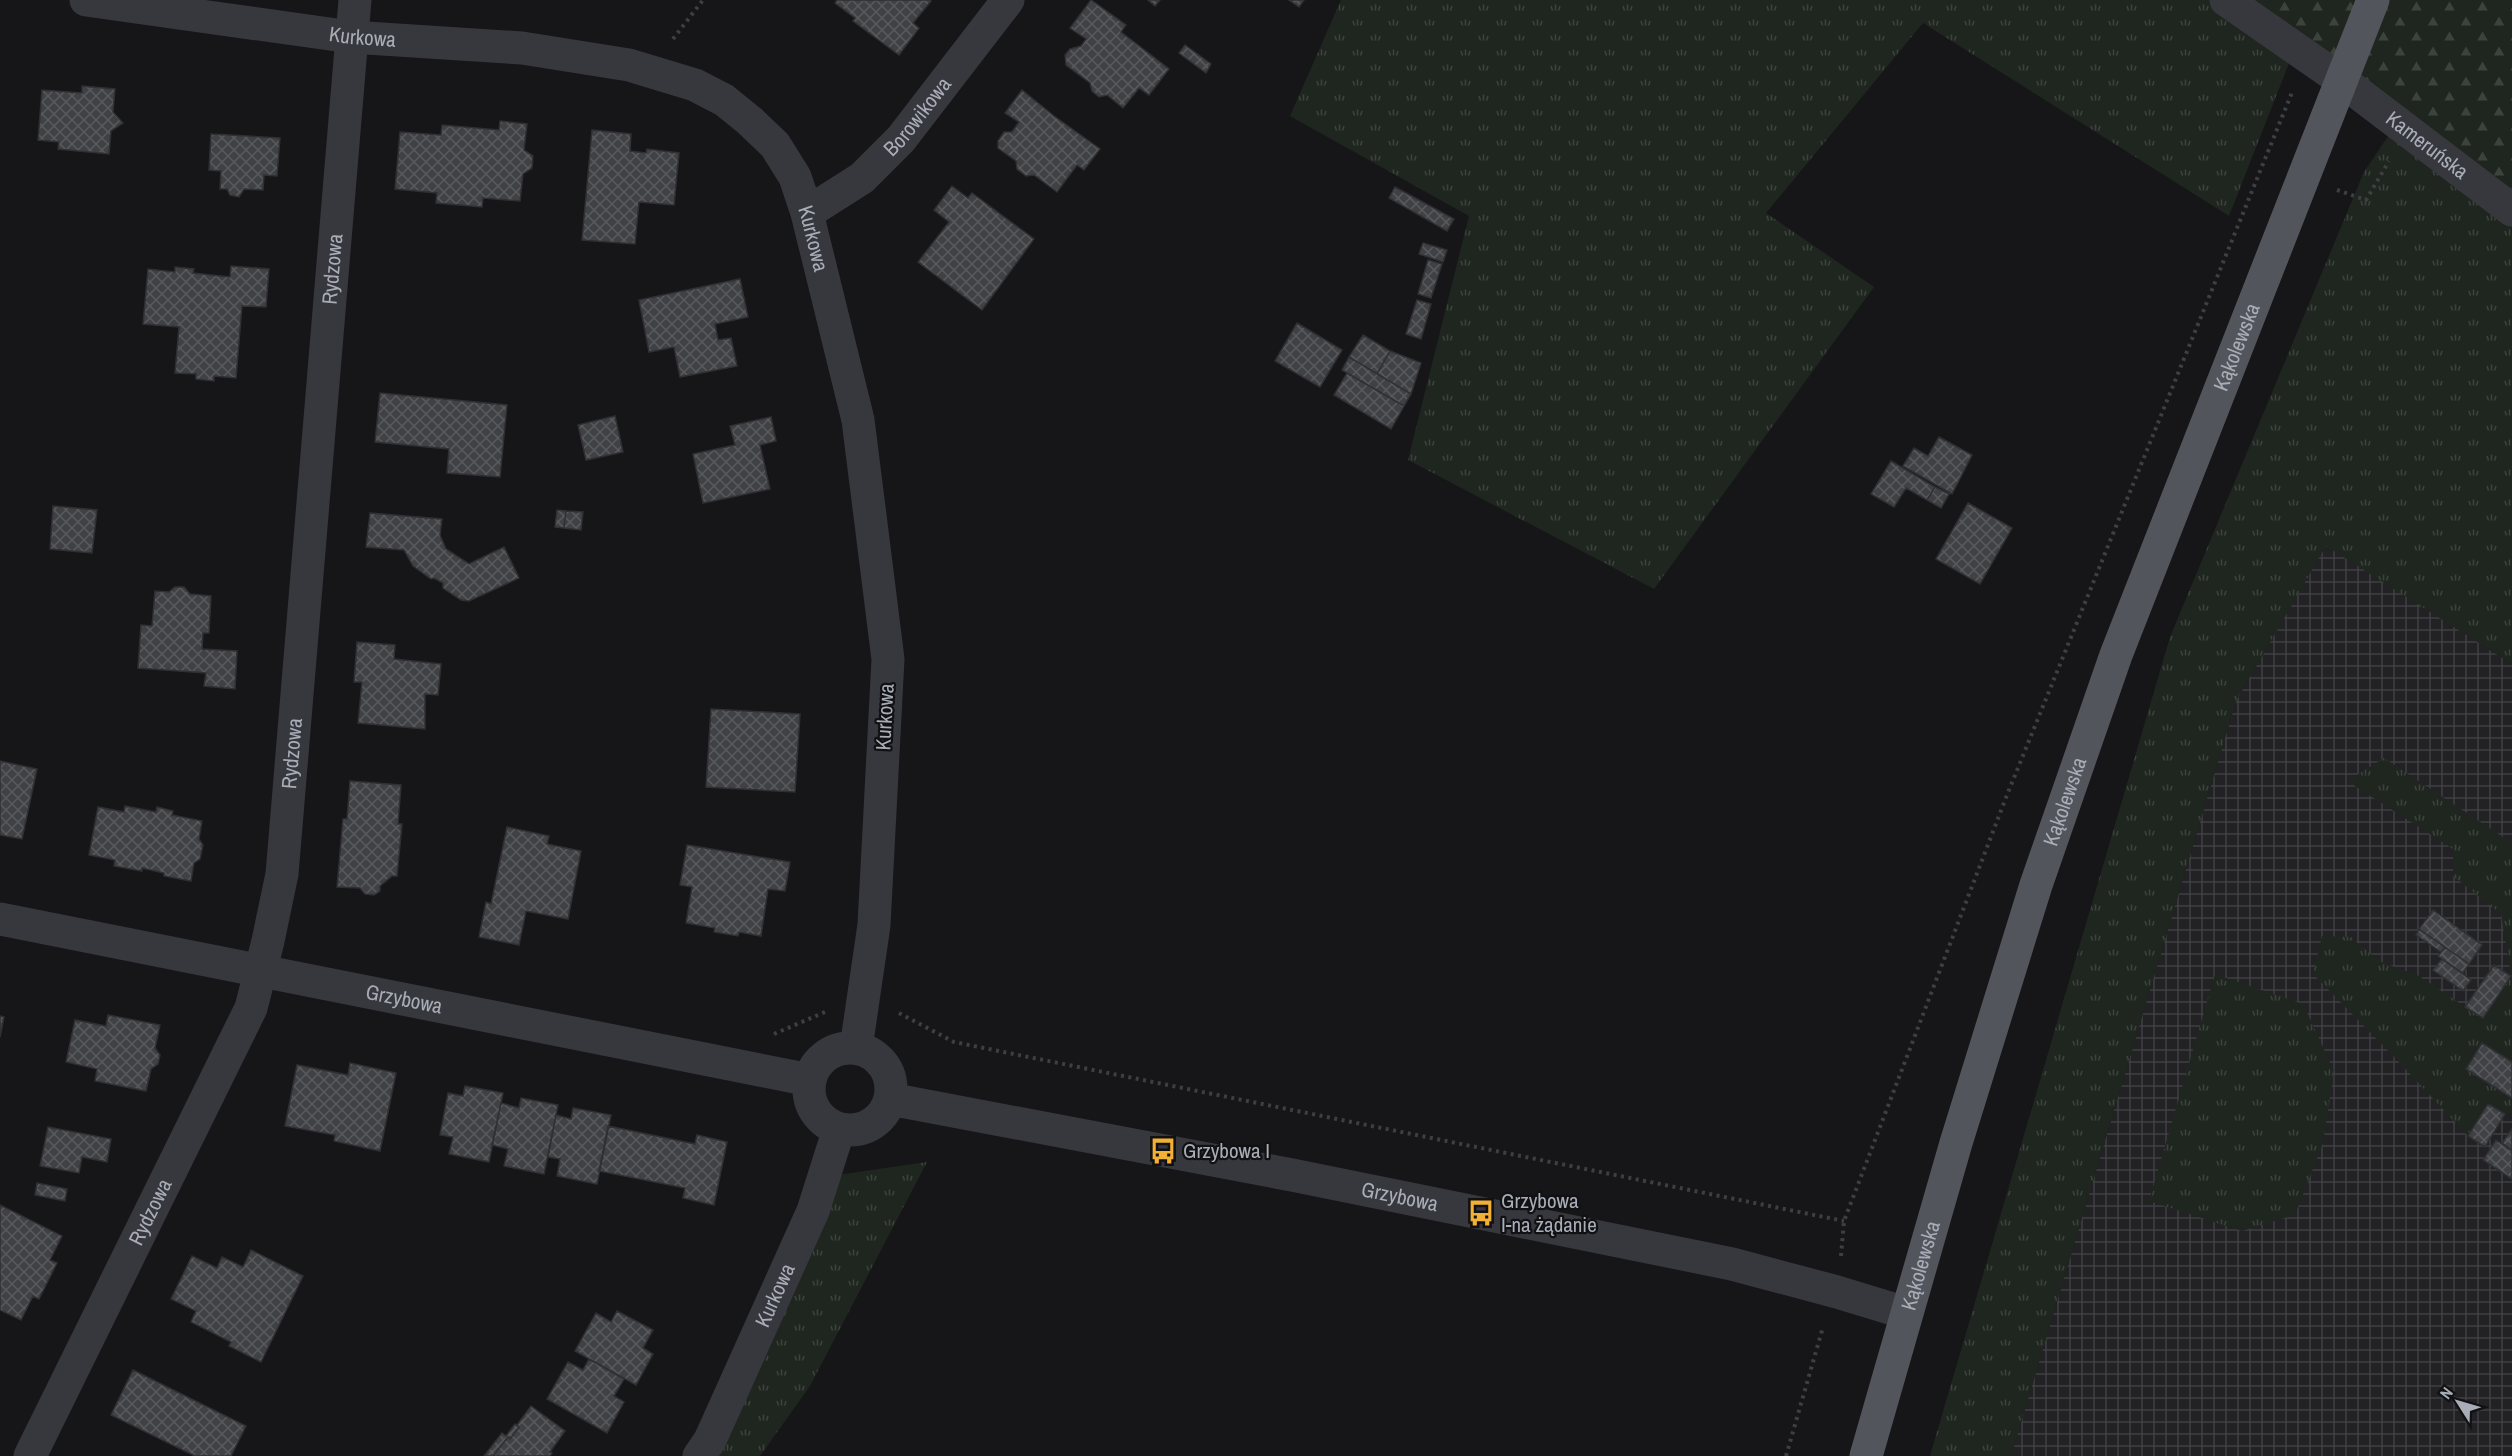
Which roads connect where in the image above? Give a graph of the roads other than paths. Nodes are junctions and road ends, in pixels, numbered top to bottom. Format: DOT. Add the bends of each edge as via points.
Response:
graph roads {
  1 [pos="86,0"];
  2 [pos="355,0"];
  3 [pos="1008,0"];
  4 [pos="2226,0"];
  5 [pos="2373,0"];
  6 [pos="351,37"];
  7 [pos="2341,80"];
  8 [pos="2512,210"];
  9 [pos="807,213"];
  10 [pos="0,919"];
  11 [pos="260,971"];
  12 [pos="856,1048"];
  13 [pos="810,1080"];
  14 [pos="890,1099"];
  15 [pos="839,1129"];
  16 [pos="1906,1313"];
  17 [pos="30,1456"];
  18 [pos="699,1456"];
  19 [pos="1866,1456"];
  1 -- 6 [label="street, Kurkowa"];
  2 -- 6 [label="street, Rydzowa"];
  3 -- 9 [label="street, Borowikowa" via="901,139 862,178"];
  4 -- 7 [label="street, Kameruńska"];
  5 -- 7 [label="main road, Kąkolewska"];
  6 -- 9 [label="street, Kurkowa" via="522,48 629,65 695,85 724,100 775,145 795,177"];
  6 -- 11 [label="street, Rydzowa" via="282,874"];
  7 -- 8 [label="street, Kameruńska"];
  7 -- 16 [label="main road, Kąkolewska" via="2112,666 2032,896"];
  9 -- 12 [label="street, Kurkowa" via="858,420 888,659 874,925"];
  10 -- 11 [label="street, Grzybowa"];
  11 -- 13 [label="street, Grzybowa"];
  11 -- 17 [label="street, Rydzowa" via="246,1019"];
  12 -- 13 [label="street" via="832,1052 814,1069"];
  12 -- 14 [label="street" via="884,1066"];
  13 -- 15 [label="street" via="808,1093 812,1105 827,1124"];
  14 -- 15 [label="street" via="876,1121 851,1130"];
  14 -- 16 [label="street, Grzybowa" via="1732,1264"];
  15 -- 18 [label="street, Kurkowa" via="813,1211"];
  16 -- 19 [label="main road, Kąkolewska"];
}
